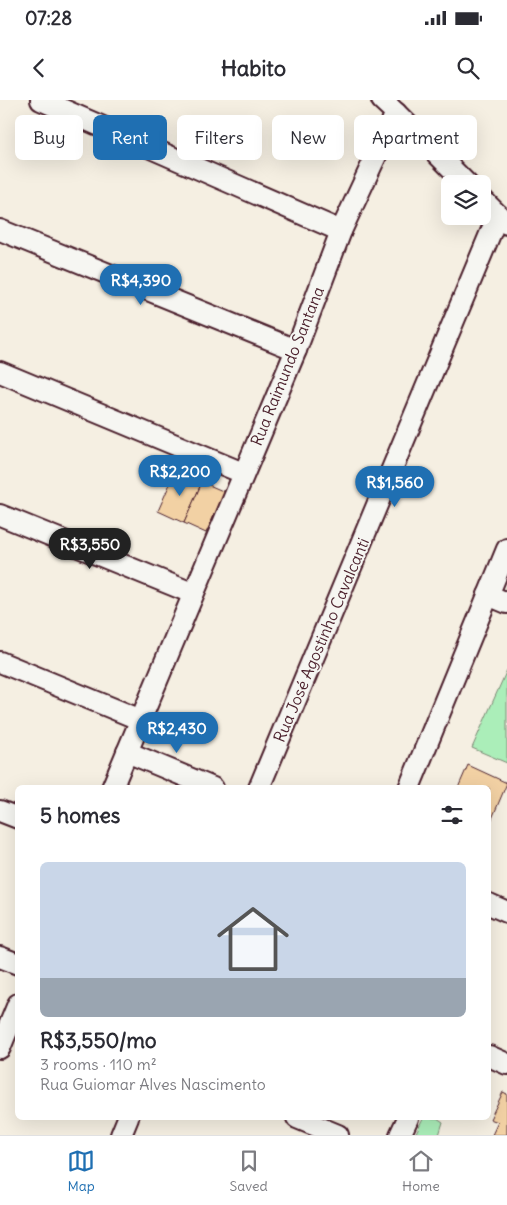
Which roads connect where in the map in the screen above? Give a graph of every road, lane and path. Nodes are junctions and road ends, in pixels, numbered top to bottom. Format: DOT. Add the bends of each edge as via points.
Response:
graph roads {
  1 [pos="41,100"];
  2 [pos="389,106"];
  3 [pos="458,175"];
  4 [pos="491,208"];
  5 [pos="503,219"];
  6 [pos="0,230"];
  7 [pos="341,231"];
  8 [pos="296,350"];
  9 [pos="0,372"];
  10 [pos="243,473"];
  11 [pos="0,515"];
  12 [pos="507,549"];
  13 [pos="192,593"];
  14 [pos="488,595"];
  15 [pos="507,603"];
  16 [pos="0,662"];
  17 [pos="141,720"];
  18 [pos="127,752"];
  19 [pos="113,785"];
  20 [pos="206,785"];
  21 [pos="260,785"];
  22 [pos="410,785"];
  23 [pos="0,810"];
  24 [pos="15,817"];
  25 [pos="491,905"];
  26 [pos="507,912"];
  27 [pos="0,957"];
  28 [pos="15,963"];
  29 [pos="15,1011"];
  30 [pos="0,1048"];
  31 [pos="491,1057"];
  32 [pos="507,1064"];
  33 [pos="127,1120"];
  34 [pos="302,1120"];
  35 [pos="407,1120"];
  36 [pos="121,1135"];
  37 [pos="338,1135"];
  38 [pos="400,1135"];
  1 -- 7 [label="street"];
  2 -- 3 [label="street"];
  2 -- 7 [label="street, Rua Raimundo Santana"];
  4 -- 5 [label="street"];
  5 -- 21 [label="street, Rua José Agostinho Cavalcanti"];
  6 -- 8 [label="street"];
  7 -- 8 [label="street, Rua Raimundo Santana"];
  8 -- 10 [label="street, Rua Raimundo Santana"];
  9 -- 10 [label="street"];
  10 -- 13 [label="street, Rua Raimundo Santana"];
  11 -- 13 [label="street"];
  12 -- 14 [label="street"];
  13 -- 17 [label="street, Rua Raimundo Santana"];
  14 -- 15 [label="street"];
  14 -- 22 [label="street"];
  16 -- 17 [label="street"];
  17 -- 18 [label="street, Rua Raimundo Santana"];
  18 -- 19 [label="street, Rua Raimundo Santana"];
  18 -- 20 [label="street"];
  23 -- 24 [label="street"];
  25 -- 26 [label="street"];
  27 -- 28 [label="street"];
  29 -- 30 [label="street"];
  31 -- 32 [label="street"];
  33 -- 36 [label="street"];
  34 -- 37 [label="street"];
  35 -- 38 [label="street"];
}
